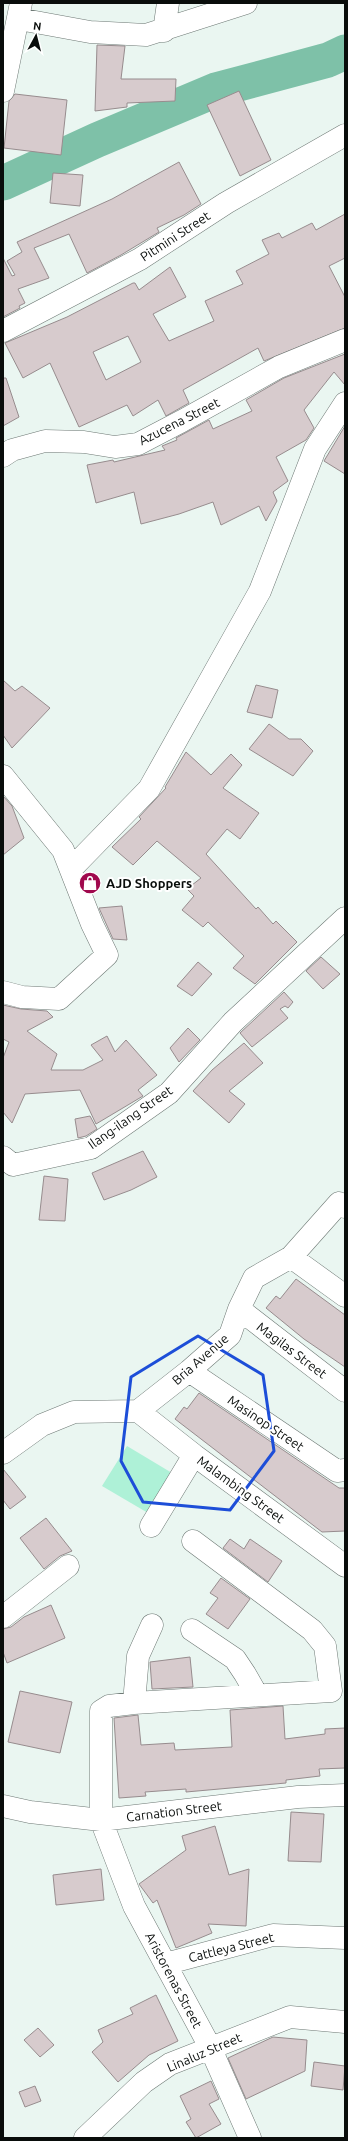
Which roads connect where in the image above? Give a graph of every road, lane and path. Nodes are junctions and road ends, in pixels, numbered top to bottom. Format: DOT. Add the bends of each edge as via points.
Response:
graph roads {
  1 [pos="168,3"];
  2 [pos="246,3"];
  3 [pos="20,11"];
  4 [pos="164,30"];
  5 [pos="3,91"];
  6 [pos="345,135"];
  7 [pos="3,332"];
  8 [pos="345,340"];
  9 [pos="345,403"];
  10 [pos="3,456"];
  11 [pos="3,776"];
  12 [pos="71,870"];
  13 [pos="345,918"];
  14 [pos="3,992"];
  15 [pos="3,1157"];
  16 [pos="345,1207"];
  17 [pos="291,1257"];
  18 [pos="345,1296"];
  19 [pos="239,1309"];
  20 [pos="189,1371"];
  21 [pos="345,1391"];
  22 [pos="138,1411"];
  23 [pos="5,1451"];
  24 [pos="194,1455"];
  25 [pos="345,1470"];
  26 [pos="151,1526"];
  27 [pos="193,1541"];
  28 [pos="335,1550"];
  29 [pos="68,1566"];
  30 [pos="345,1566"];
  31 [pos="3,1617"];
  32 [pos="152,1625"];
  33 [pos="192,1630"];
  34 [pos="257,1695"];
  35 [pos="134,1703"];
  36 [pos="345,1795"];
  37 [pos="3,1806"];
  38 [pos="101,1820"];
  39 [pos="345,1938"];
  40 [pos="166,1964"];
  41 [pos="345,2022"];
  42 [pos="210,2047"];
  43 [pos="85,2138"];
  44 [pos="250,2138"];
  1 -- 4 [label="street"];
  2 -- 4 [label="street"];
  3 -- 4 [label="street" via="90,32 146,35"];
  3 -- 5 [label="street"];
  6 -- 7 [label="street, Pitmini Street" via="226,202 140,259"];
  8 -- 10 [label="street, Azucena Street" via="280,367 138,444 114,447 84,442 46,441 12,450"];
  9 -- 12 [label="street" via="315,449 260,591 149,789"];
  11 -- 12 [label="street" via="63,850"];
  12 -- 14 [label="street" via="107,955 59,999"];
  13 -- 15 [label="street, Ilang-ilang Street" via="233,1022 169,1093 91,1148 12,1165"];
  16 -- 17 [label="street, Bria Avenue" via="339,1203"];
  17 -- 18 [label="street"];
  17 -- 19 [label="street, Bria Avenue" via="254,1278"];
  19 -- 20 [label="street, Bria Avenue" via="230,1335"];
  19 -- 21 [label="street, Magilas Street"];
  20 -- 22 [label="street, Bria Avenue"];
  20 -- 25 [label="street, Masinop Street" via="337,1470"];
  22 -- 23 [label="street" via="74,1412 42,1425"];
  22 -- 24 [label="street, Malambing Street"];
  24 -- 26 [label="street"];
  24 -- 28 [label="street, Malambing Street"];
  27 -- 34 [label="street" via="312,1630 325,1646 331,1691"];
  28 -- 30 [label="street, Malambing Street"];
  29 -- 31 [label="street"];
  32 -- 35 [label="street" via="138,1656"];
  33 -- 34 [label="street" via="235,1659"];
  34 -- 35 [label="street"];
  35 -- 38 [label="street" via="109,1706 101,1711"];
  36 -- 38 [label="street, Carnation Street" via="298,1797"];
  37 -- 38 [label="street, Carnation Street" via="30,1812"];
  38 -- 40 [label="street, Aristorenas Street" via="134,1906"];
  39 -- 40 [label="street, Cattleya Street" via="273,1935"];
  40 -- 42 [label="street, Aristorenas Street"];
  41 -- 42 [label="street, Linaluz Street" via="290,2017"];
  42 -- 43 [label="street, Linaluz Street" via="170,2064 144,2082"];
  42 -- 44 [label="street, Aristorenas Street"];
}
